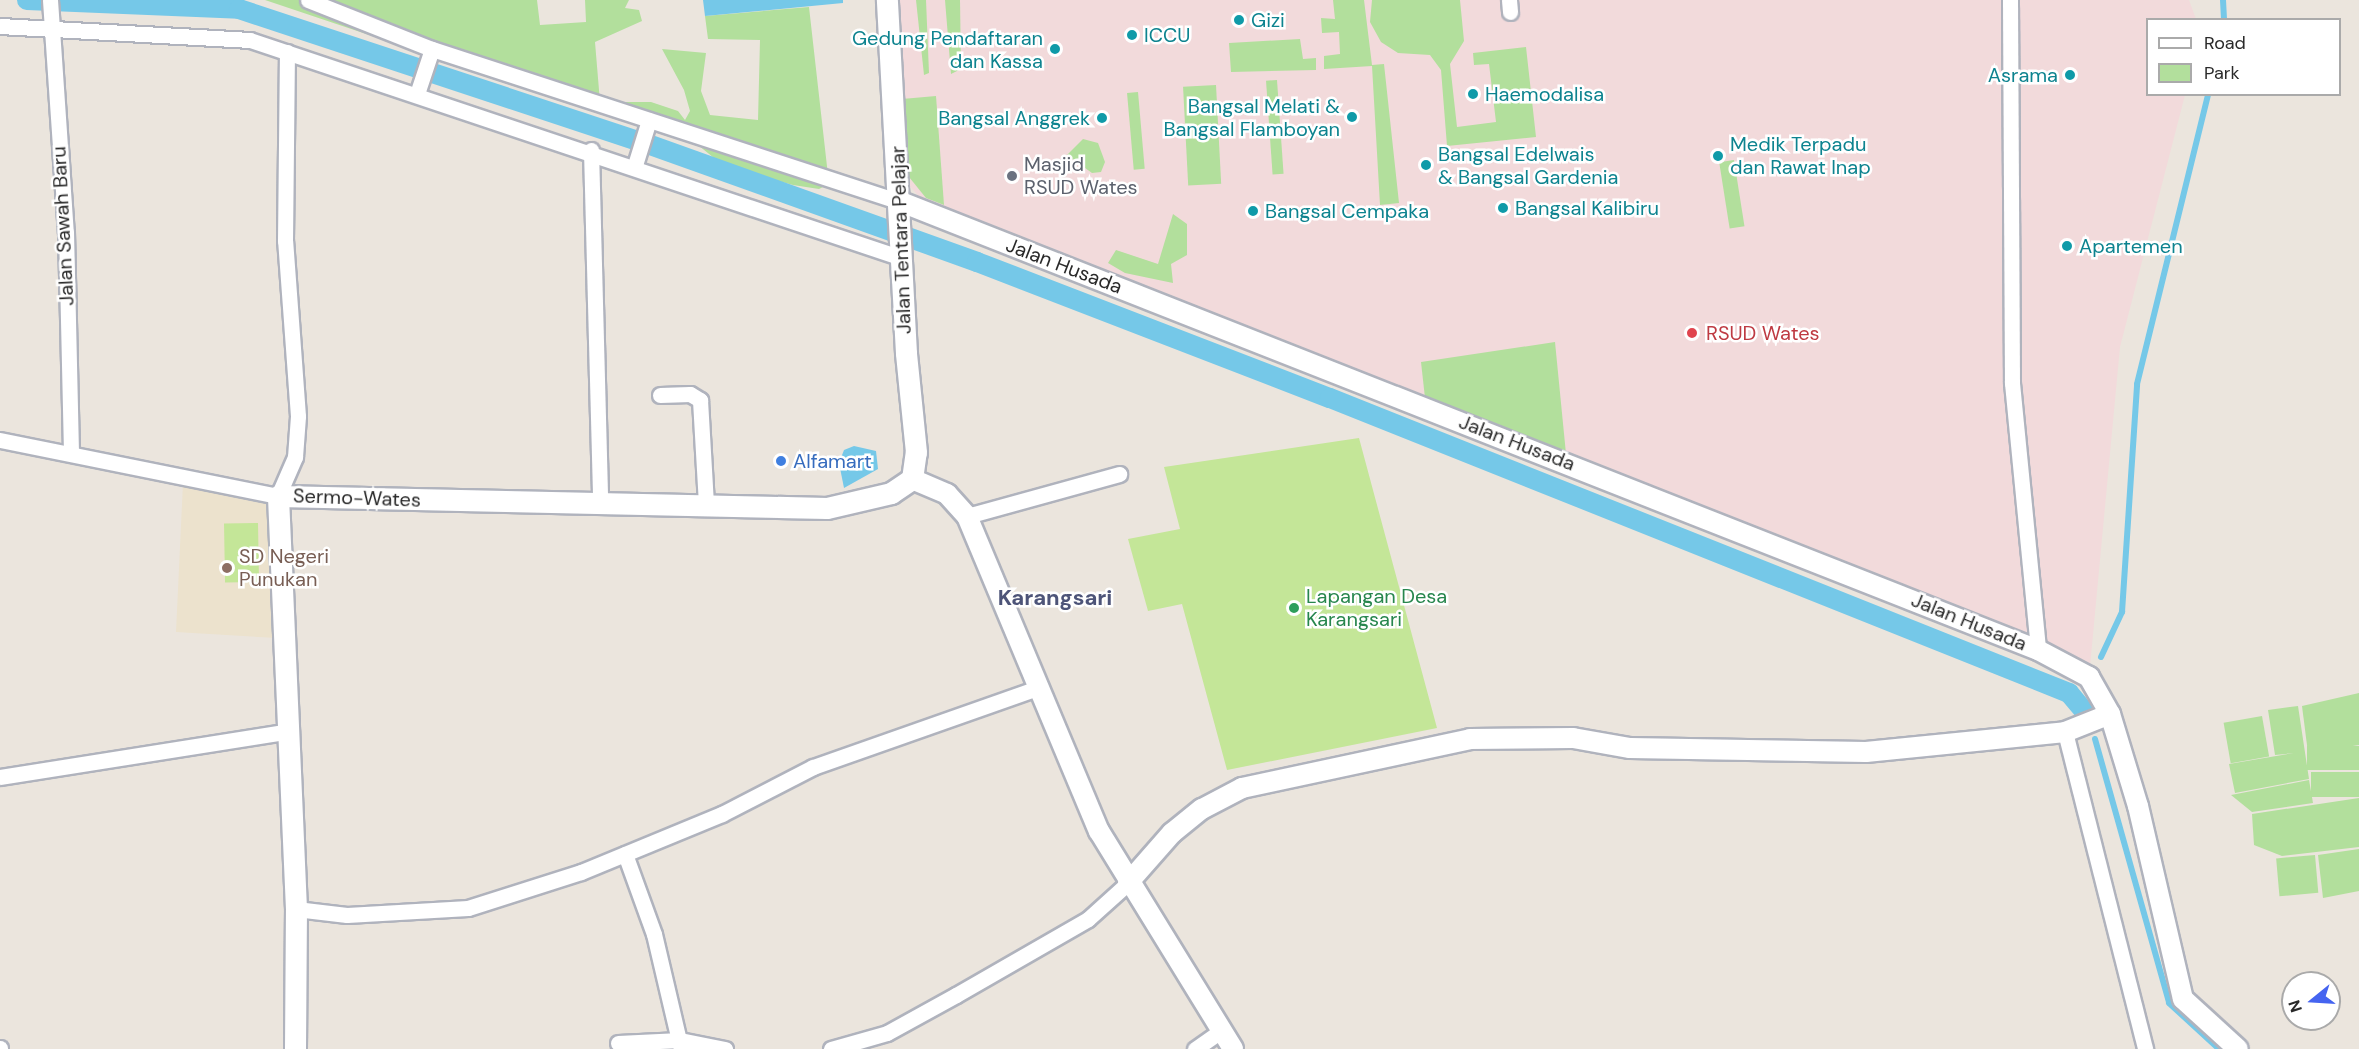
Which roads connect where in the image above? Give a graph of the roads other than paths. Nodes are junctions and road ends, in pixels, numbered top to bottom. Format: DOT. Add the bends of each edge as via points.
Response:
graph roads {
  1 [pos="50,0"];
  2 [pos="308,0"];
  3 [pos="887,0"];
  4 [pos="2010,0"];
  5 [pos="0,26"];
  6 [pos="51,27"];
  7 [pos="287,52"];
  8 [pos="431,54"];
  9 [pos="418,90"];
  10 [pos="647,125"];
  11 [pos="591,150"];
  12 [pos="637,159"];
  13 [pos="901,212"];
  14 [pos="902,254"];
  15 [pos="660,395"];
  16 [pos="2,445"];
  17 [pos="71,452"];
  18 [pos="1119,474"];
  19 [pos="912,480"];
  20 [pos="278,496"];
  21 [pos="706,504"];
  22 [pos="600,505"];
  23 [pos="967,516"];
  24 [pos="2038,650"];
  25 [pos="1040,687"];
  26 [pos="2110,714"];
  27 [pos="289,731"];
  28 [pos="2064,732"];
  29 [pos="0,777"];
  30 [pos="625,854"];
  31 [pos="1128,884"];
  32 [pos="296,909"];
  33 [pos="1221,1031"];
  34 [pos="618,1043"];
  35 [pos="681,1045"];
  36 [pos="299,1048"];
  37 [pos="725,1049"];
  38 [pos="831,1049"];
  39 [pos="1195,1049"];
  40 [pos="1233,1049"];
  41 [pos="2145,1049"];
  42 [pos="2238,1049"];
  1 -- 6 [label="street, Jalan Sawah Baru"];
  2 -- 8 [label="street"];
  3 -- 13 [label="main road, Jalan Tentara Pelajar"];
  4 -- 24 [label="street" via="2012,383"];
  5 -- 6 [label="street"];
  6 -- 7 [label="street" via="250,40"];
  6 -- 17 [label="street, Jalan Sawah Baru" via="66,232"];
  7 -- 9 [label="street"];
  7 -- 20 [label="street" via="285,241 298,416 295,457"];
  8 -- 9 [label="street"];
  8 -- 10 [label="street"];
  9 -- 11 [label="street"];
  10 -- 12 [label="street"];
  10 -- 13 [label="street"];
  11 -- 12 [label="street"];
  11 -- 22 [label="street"];
  12 -- 14 [label="street"];
  13 -- 14 [label="main road, Jalan Tentara Pelajar"];
  13 -- 24 [label="street, Jalan Husada"];
  14 -- 19 [label="main road, Jalan Tentara Pelajar" via="916,452"];
  15 -- 21 [label="street" via="690,394 700,400"];
  16 -- 17 [label="street"];
  17 -- 20 [label="street"];
  18 -- 23 [label="street"];
  19 -- 21 [label="main road, Sermo-Wates" via="891,493 827,508"];
  19 -- 23 [label="street" via="947,494"];
  20 -- 22 [label="main road, Sermo-Wates"];
  20 -- 27 [label="main road, Sermo-Wates"];
  21 -- 22 [label="main road, Sermo-Wates"];
  23 -- 25 [label="street"];
  24 -- 26 [label="street, Jalan Husada" via="2089,677"];
  25 -- 30 [label="street" via="813,767"];
  25 -- 31 [label="street" via="1099,831"];
  26 -- 28 [label="street"];
  26 -- 42 [label="street, Jalan Husada" via="2138,806 2182,999"];
  27 -- 29 [label="street"];
  27 -- 32 [label="main road, Sermo-Wates"];
  28 -- 31 [label="street" via="1866,752 1630,748 1573,738 1470,739 1242,788 1202,808 1172,833"];
  28 -- 41 [label="street"];
  30 -- 32 [label="street" via="468,908 347,915"];
  30 -- 35 [label="street" via="654,934"];
  31 -- 33 [label="street"];
  31 -- 38 [label="street" via="1088,920 956,995 887,1033"];
  32 -- 36 [label="main road, Sermo-Wates"];
  33 -- 39 [label="street"];
  33 -- 40 [label="street"];
  34 -- 35 [label="street"];
  35 -- 37 [label="street"];
}
